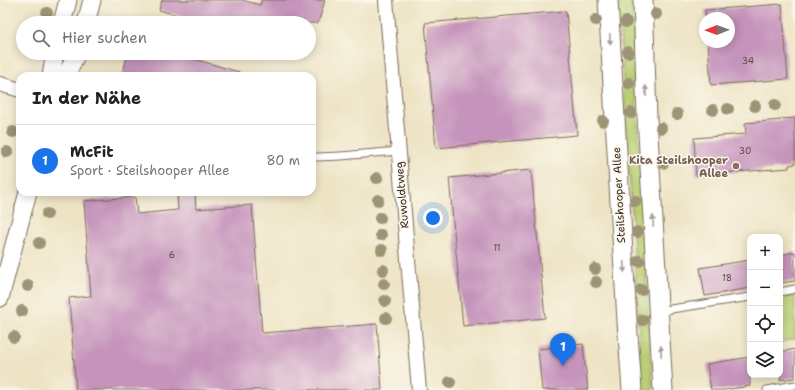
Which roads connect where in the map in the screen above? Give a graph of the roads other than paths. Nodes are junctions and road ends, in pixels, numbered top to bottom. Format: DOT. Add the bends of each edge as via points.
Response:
graph roads {
  1 [pos="68,0"];
  2 [pos="92,0"];
  3 [pos="386,0"];
  4 [pos="608,0"];
  5 [pos="643,0"];
  6 [pos="64,16"];
  7 [pos="88,16"];
  8 [pos="54,60"];
  9 [pos="74,60"];
  10 [pos="52,72"];
  11 [pos="68,72"];
  12 [pos="0,84"];
  13 [pos="16,89"];
  14 [pos="399,151"];
  15 [pos="316,157"];
  16 [pos="27,196"];
  17 [pos="795,289"];
  18 [pos="783,291"];
  19 [pos="747,296"];
  20 [pos="0,298"];
  21 [pos="658,311"];
  22 [pos="795,385"];
  23 [pos="418,390"];
  24 [pos="632,390"];
  25 [pos="663,390"];
  26 [pos="767,390"];
  1 -- 6 [label="street"];
  2 -- 7 [label="street"];
  3 -- 14 [label="street, Ruwoldtweg"];
  4 -- 24 [label="main road, Steilshooper Allee, one-way"];
  21 -- 5 [label="main road, one-way"];
  8 -- 10 [label="street"];
  9 -- 11 [label="street"];
  12 -- 13 [label="street"];
  14 -- 15 [label="lane"];
  14 -- 23 [label="street, Ruwoldtweg"];
  16 -- 20 [label="street"];
  17 -- 18 [label="lane"];
  19 -- 21 [label="lane"];
  25 -- 21 [label="main road, one-way"];
  22 -- 26 [label="lane"];
}
